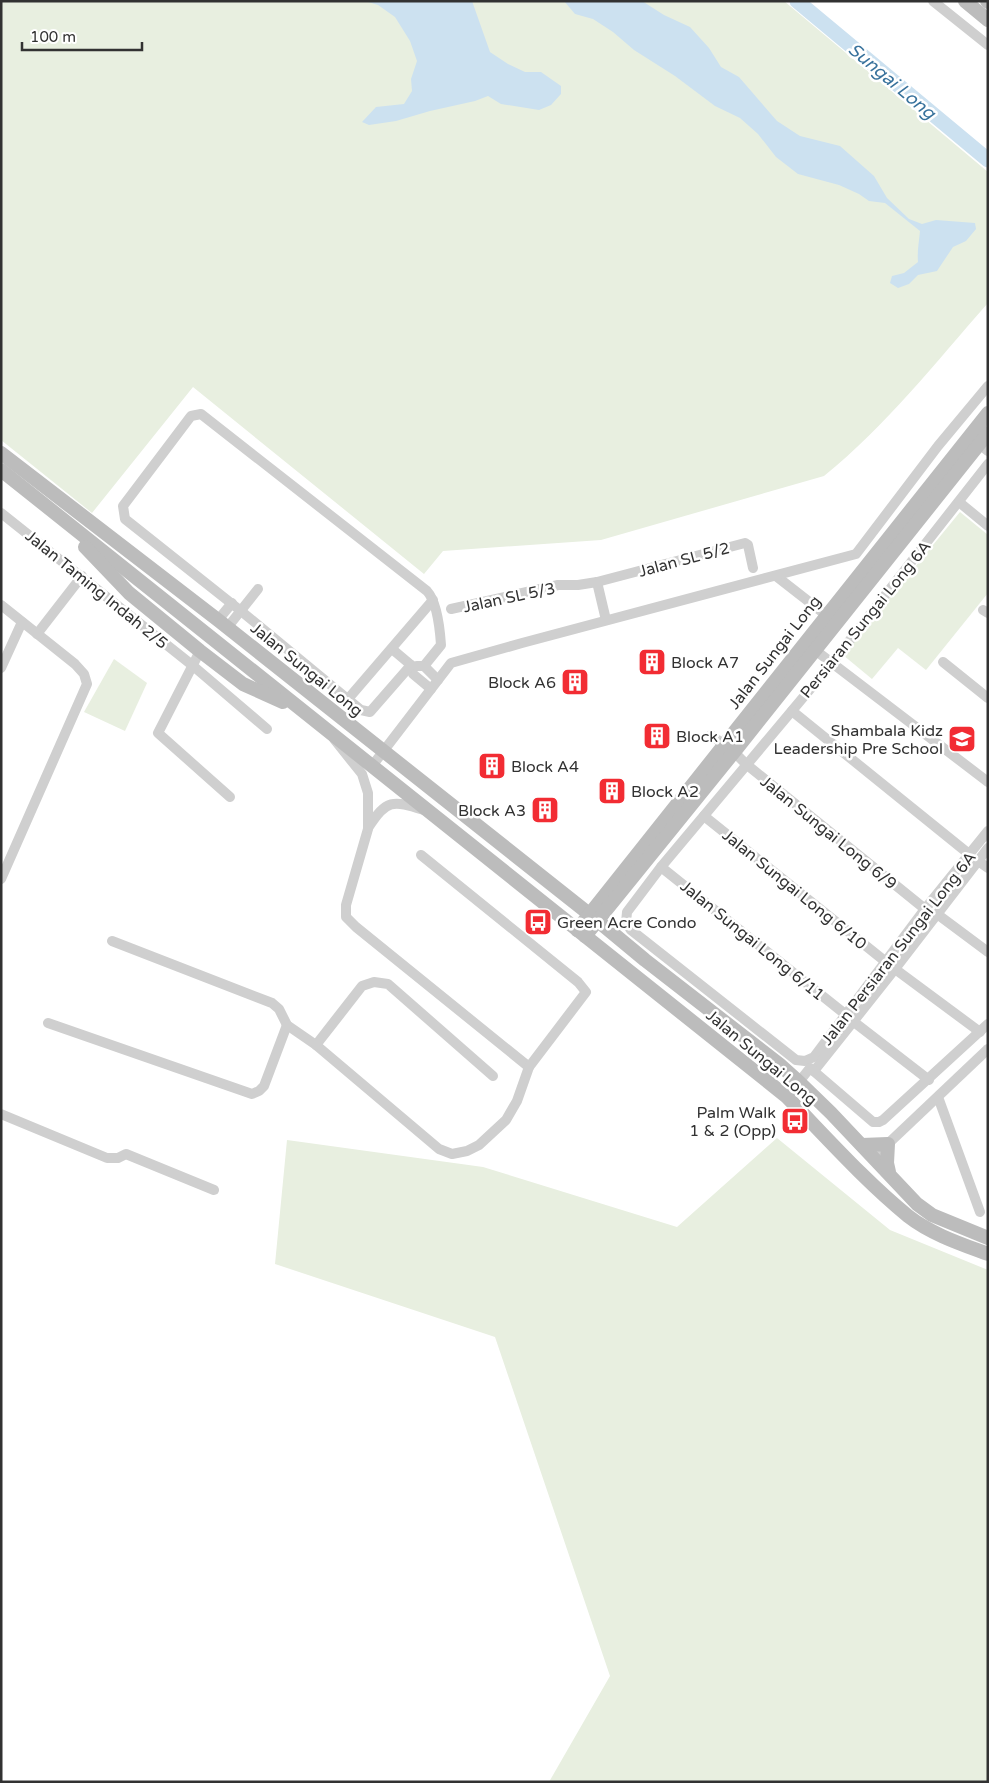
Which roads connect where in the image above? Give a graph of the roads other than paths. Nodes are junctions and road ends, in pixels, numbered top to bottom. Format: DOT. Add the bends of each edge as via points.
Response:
graph roads {
  1 [pos="933,1"];
  2 [pos="965,1"];
  3 [pos="988,20"];
  4 [pos="988,45"];
  5 [pos="988,386"];
  6 [pos="988,413"];
  7 [pos="985,442"];
  8 [pos="1,453"];
  9 [pos="988,464"];
  10 [pos="1,470"];
  11 [pos="1,476"];
  12 [pos="18,484"];
  13 [pos="958,502"];
  14 [pos="51,510"];
  15 [pos="1,513"];
  16 [pos="988,526"];
  17 [pos="753,568"];
  18 [pos="82,576"];
  19 [pos="776,576"];
  20 [pos="598,582"];
  21 [pos="258,589"];
  22 [pos="433,600"];
  23 [pos="232,603"];
  24 [pos="1,605"];
  25 [pos="451,609"];
  26 [pos="241,611"];
  27 [pos="826,615"];
  28 [pos="606,620"];
  29 [pos="22,622"];
  30 [pos="223,624"];
  31 [pos="37,634"];
  32 [pos="392,649"];
  33 [pos="815,650"];
  34 [pos="200,651"];
  35 [pos="832,662"];
  36 [pos="943,662"];
  37 [pos="192,665"];
  38 [pos="411,665"];
  39 [pos="424,666"];
  40 [pos="1,668"];
  41 [pos="438,680"];
  42 [pos="431,689"];
  43 [pos="988,698"];
  44 [pos="348,699"];
  45 [pos="302,711"];
  46 [pos="792,711"];
  47 [pos="267,729"];
  48 [pos="327,730"];
  49 [pos="710,735"];
  50 [pos="729,748"];
  51 [pos="383,752"];
  52 [pos="746,764"];
  53 [pos="372,766"];
  54 [pos="988,782"];
  55 [pos="230,797"];
  56 [pos="429,812"];
  57 [pos="704,816"];
  58 [pos="368,829"];
  59 [pos="988,831"];
  60 [pos="988,848"];
  61 [pos="420,855"];
  62 [pos="973,858"];
  63 [pos="661,866"];
  64 [pos="988,868"];
  65 [pos="1,879"];
  66 [pos="925,909"];
  67 [pos="937,914"];
  68 [pos="594,918"];
  69 [pos="581,933"];
  70 [pos="112,940"];
  71 [pos="988,952"];
  72 [pos="645,960"];
  73 [pos="886,962"];
  74 [pos="896,970"];
  75 [pos="634,975"];
  76 [pos="845,1014"];
  77 [pos="854,1022"];
  78 [pos="48,1023"];
  79 [pos="287,1025"];
  80 [pos="984,1028"];
  81 [pos="316,1045"];
  82 [pos="988,1049"];
  83 [pos="805,1061"];
  84 [pos="529,1067"];
  85 [pos="814,1071"];
  86 [pos="493,1076"];
  87 [pos="929,1080"];
  88 [pos="800,1082"];
  89 [pos="787,1097"];
  90 [pos="938,1097"];
  91 [pos="1,1114"];
  92 [pos="888,1144"];
  93 [pos="862,1145"];
  94 [pos="844,1155"];
  95 [pos="874,1157"];
  96 [pos="889,1172"];
  97 [pos="876,1186"];
  98 [pos="214,1190"];
  99 [pos="980,1212"];
  100 [pos="988,1238"];
  101 [pos="988,1254"];
  1 -- 4 [label="street"];
  2 -- 3 [label="street"];
  5 -- 19 [label="street" via="856,554"];
  6 -- 27 [label="street, Jalan Sungai Long"];
  7 -- 33 [label="street, Jalan Sungai Long"];
  8 -- 30 [label="street, Jalan Sungai Long"];
  9 -- 13 [label="street, Persiaran Sungai Long 6A"];
  10 -- 12 [label="street, Jalan Sungai Long"];
  11 -- 12 [label="street"];
  12 -- 14 [label="street, Jalan Sungai Long"];
  13 -- 16 [label="street"];
  13 -- 35 [label="street, Persiaran Sungai Long 6A"];
  14 -- 34 [label="street" via="129,593"];
  14 -- 45 [label="street, Jalan Sungai Long"];
  15 -- 18 [label="street, Jalan Taming Indah 2/5"];
  17 -- 20 [label="street, Jalan SL 5/2" via="745,543"];
  18 -- 31 [label="street"];
  18 -- 37 [label="street, Jalan Taming Indah 2/5"];
  19 -- 27 [label="street"];
  19 -- 28 [label="street"];
  20 -- 25 [label="street, Jalan SL 5/3" via="558,585"];
  20 -- 28 [label="street"];
  21 -- 26 [label="street"];
  22 -- 23 [label="street" via="427,591 201,414 191,416 123,506 125,519"];
  22 -- 32 [label="street"];
  22 -- 39 [label="street" via="441,645"];
  23 -- 26 [label="street"];
  23 -- 30 [label="street"];
  24 -- 29 [label="street"];
  26 -- 30 [label="street"];
  26 -- 44 [label="street"];
  27 -- 50 [label="street, Jalan Sungai Long"];
  28 -- 41 [label="street" via="456,661"];
  29 -- 31 [label="street"];
  29 -- 40 [label="street"];
  30 -- 51 [label="street, Jalan Sungai Long"];
  31 -- 65 [label="street" via="84,674 87,684"];
  32 -- 38 [label="street"];
  32 -- 44 [label="street"];
  33 -- 35 [label="street"];
  33 -- 50 [label="street, Jalan Sungai Long"];
  34 -- 37 [label="street"];
  34 -- 45 [label="street" via="243,684"];
  35 -- 46 [label="street, Persiaran Sungai Long 6A"];
  35 -- 54 [label="street"];
  36 -- 43 [label="street"];
  37 -- 47 [label="street, Jalan Taming Indah 2/5"];
  37 -- 55 [label="street" via="158,733"];
  38 -- 39 [label="street"];
  38 -- 42 [label="street" via="413,674"];
  38 -- 44 [label="street" via="370,712 361,710"];
  39 -- 41 [label="street"];
  41 -- 42 [label="street"];
  42 -- 51 [label="street"];
  45 -- 48 [label="street, Jalan Sungai Long"];
  46 -- 52 [label="street, Persiaran Sungai Long 6A"];
  46 -- 62 [label="street"];
  48 -- 53 [label="street, Jalan Sungai Long"];
  48 -- 58 [label="street" via="362,774 368,793"];
  49 -- 50 [label="street, Jalan Sungai Long 6/9"];
  50 -- 52 [label="street, Jalan Sungai Long 6/9"];
  50 -- 68 [label="street, Jalan Sungai Long"];
  51 -- 53 [label="street"];
  51 -- 68 [label="street, Jalan Sungai Long"];
  52 -- 57 [label="street, Persiaran Sungai Long 6A"];
  52 -- 66 [label="street, Jalan Sungai Long 6/9"];
  53 -- 56 [label="street, Jalan Sungai Long"];
  56 -- 58 [label="street" via="398,802 378,813"];
  56 -- 69 [label="street, Jalan Sungai Long"];
  57 -- 63 [label="street, Persiaran Sungai Long 6A"];
  57 -- 73 [label="street, Jalan Sungai Long 6/10"];
  58 -- 84 [label="street" via="346,905 346,917"];
  59 -- 62 [label="street, Jalan Persiaran Sungai Long 6A"];
  60 -- 62 [label="street"];
  61 -- 84 [label="street" via="578,982 586,992"];
  62 -- 64 [label="street"];
  62 -- 66 [label="street, Jalan Persiaran Sungai Long 6A"];
  62 -- 67 [label="street"];
  63 -- 76 [label="street, Jalan Sungai Long 6/11"];
  63 -- 83 [label="street, Persiaran Sungai Long 6A" via="627,912 625,920 631,930 796,1060"];
  66 -- 73 [label="street, Jalan Persiaran Sungai Long 6A"];
  67 -- 71 [label="street"];
  67 -- 74 [label="street"];
  68 -- 69 [label="street, Jalan Sungai Long"];
  68 -- 72 [label="street, Jalan Sungai Long"];
  69 -- 75 [label="street, Jalan Sungai Long"];
  70 -- 79 [label="street" via="272,1003"];
  72 -- 75 [label="street"];
  72 -- 88 [label="street, Jalan Sungai Long"];
  73 -- 76 [label="street, Jalan Persiaran Sungai Long 6A"];
  74 -- 77 [label="street"];
  74 -- 80 [label="street"];
  75 -- 89 [label="street, Jalan Sungai Long"];
  76 -- 83 [label="street, Jalan Persiaran Sungai Long 6A" via="814,1057"];
  77 -- 85 [label="street"];
  77 -- 87 [label="street"];
  78 -- 79 [label="street" via="252,1094 264,1086"];
  79 -- 81 [label="street"];
  80 -- 87 [label="street"];
  81 -- 84 [label="street" via="439,1149 452,1154 478,1145 506,1120 517,1101"];
  81 -- 86 [label="street" via="362,986 374,982 388,984"];
  82 -- 90 [label="street"];
  85 -- 87 [label="street" via="873,1122 883,1120"];
  85 -- 88 [label="street" via="810,1068"];
  88 -- 89 [label="street"];
  88 -- 93 [label="street, Jalan Sungai Long"];
  89 -- 94 [label="street, Jalan Sungai Long"];
  90 -- 92 [label="street"];
  90 -- 99 [label="street"];
  91 -- 98 [label="street" via="107,1158 126,1154"];
  92 -- 93 [label="street"];
  92 -- 95 [label="street"];
  92 -- 96 [label="street"];
  93 -- 95 [label="street, Jalan Sungai Long"];
  94 -- 95 [label="street" via="860,1159"];
  94 -- 97 [label="street, Jalan Sungai Long"];
  95 -- 96 [label="street, Jalan Sungai Long"];
  95 -- 97 [label="street" via="872,1167"];
  96 -- 100 [label="street, Jalan Sungai Long" via="917,1204 932,1215"];
  97 -- 101 [label="street, Jalan Sungai Long" via="909,1217 950,1240"];
}
